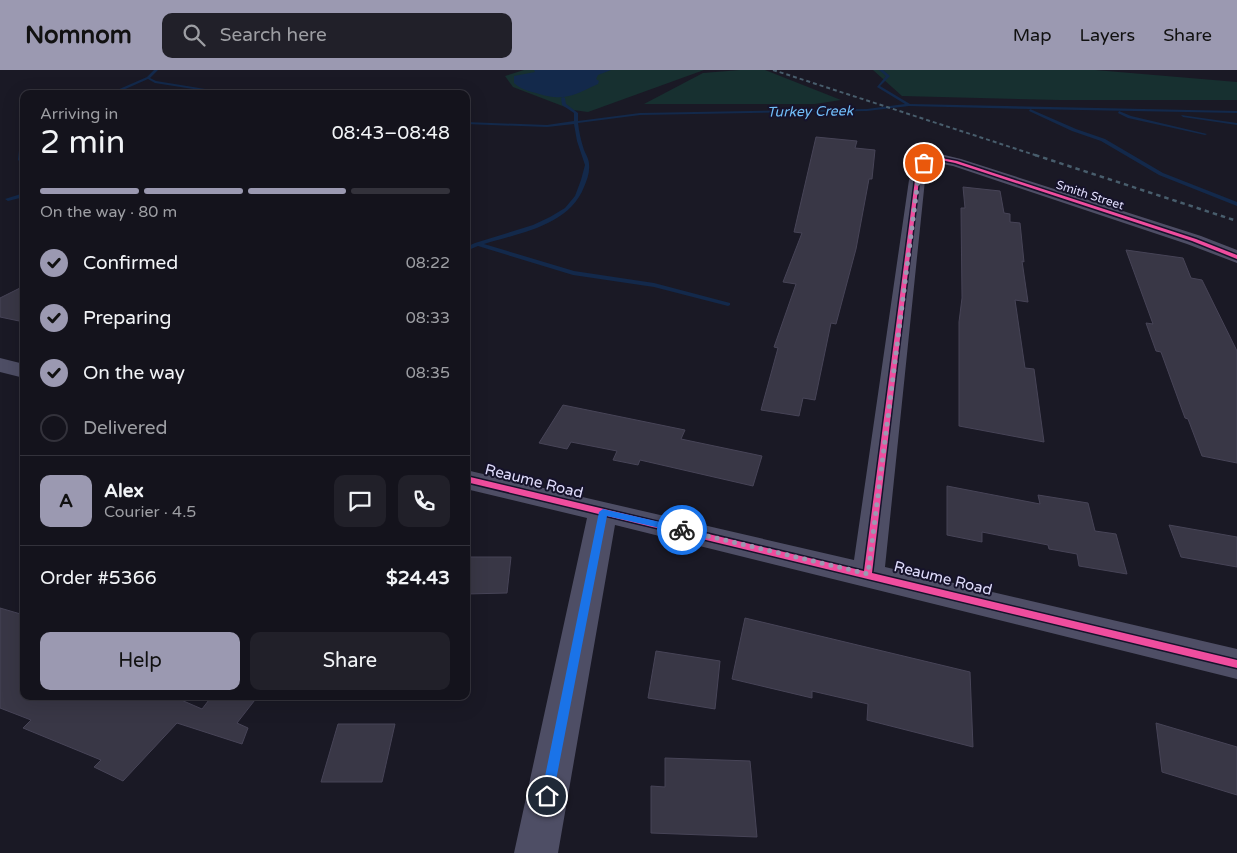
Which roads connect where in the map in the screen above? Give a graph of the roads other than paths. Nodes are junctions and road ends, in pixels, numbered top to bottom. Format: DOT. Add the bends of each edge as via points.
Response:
graph roads {
  1 [pos="1237,257"];
  2 [pos="0,365"];
  3 [pos="20,370"];
  4 [pos="470,479"];
  5 [pos="603,512"];
  6 [pos="868,574"];
  7 [pos="1237,664"];
  8 [pos="536,853"];
  1 -- 6 [label="street, Smith Street" via="965,165 936,158 924,163 918,180"];
  2 -- 3 [label="street"];
  4 -- 5 [label="street, Reaume Road"];
  5 -- 6 [label="street, Reaume Road"];
  5 -- 8 [label="street"];
  6 -- 7 [label="street, Reaume Road"];
}
